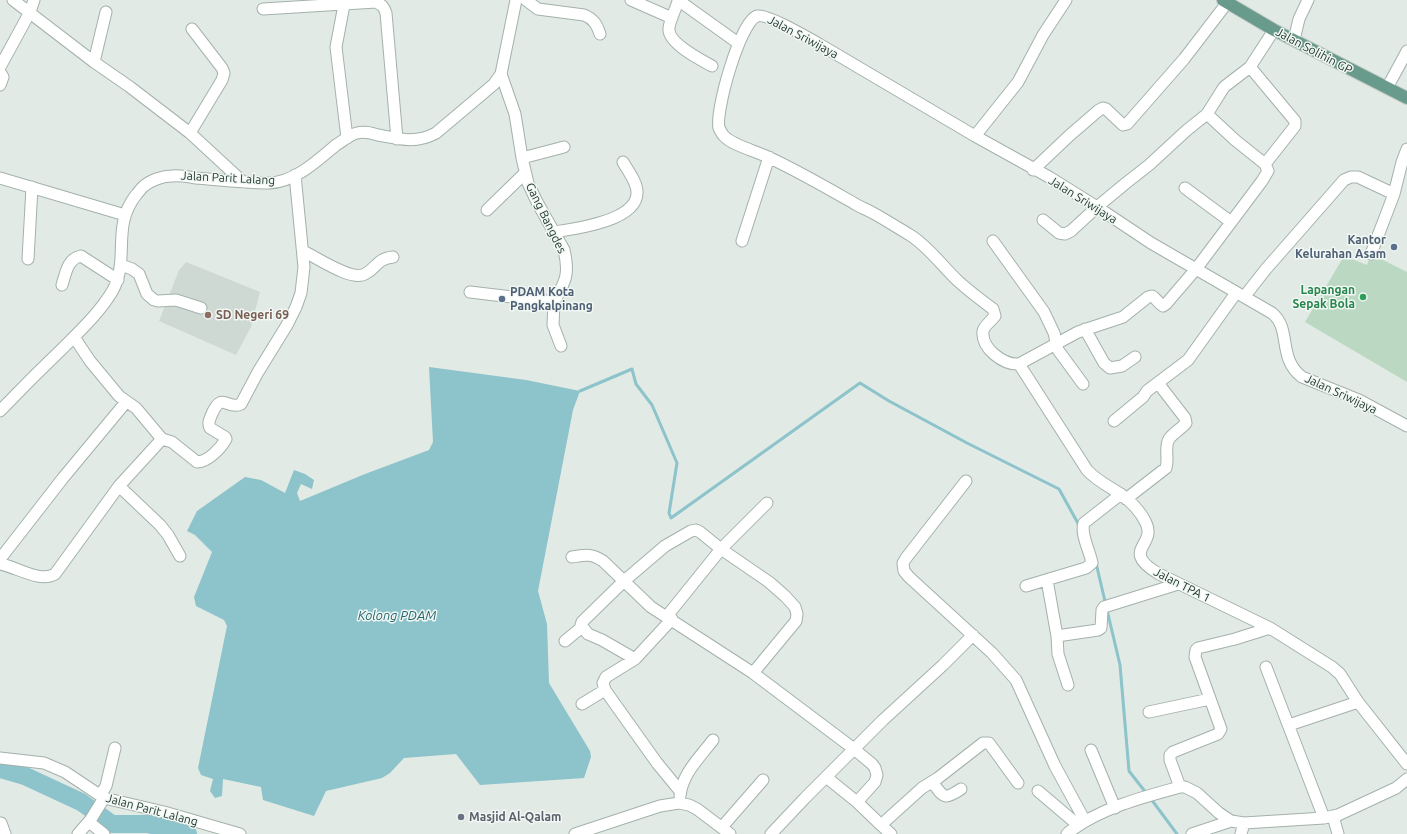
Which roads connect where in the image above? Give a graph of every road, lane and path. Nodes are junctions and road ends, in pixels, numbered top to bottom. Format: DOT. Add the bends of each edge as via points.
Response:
graph roads {
  1 [pos="13,0"];
  2 [pos="34,0"];
  3 [pos="516,0"];
  4 [pos="526,0"];
  5 [pos="632,0"];
  6 [pos="678,0"];
  7 [pos="1066,0"];
  8 [pos="1308,0"];
  9 [pos="1225,1"];
  10 [pos="344,5"];
  11 [pos="263,9"];
  12 [pos="30,12"];
  13 [pos="106,12"];
  14 [pos="672,18"];
  15 [pos="192,29"];
  16 [pos="1274,30"];
  17 [pos="600,34"];
  18 [pos="1294,40"];
  19 [pos="738,43"];
  20 [pos="1407,51"];
  21 [pos="94,62"];
  22 [pos="712,66"];
  23 [pos="0,67"];
  24 [pos="1250,67"];
  25 [pos="0,72"];
  26 [pos="501,74"];
  27 [pos="0,85"];
  28 [pos="1387,88"];
  29 [pos="1407,98"];
  30 [pos="1207,114"];
  31 [pos="190,133"];
  32 [pos="975,136"];
  33 [pos="347,138"];
  34 [pos="396,139"];
  35 [pos="564,147"];
  36 [pos="1407,149"];
  37 [pos="769,157"];
  38 [pos="522,158"];
  39 [pos="623,162"];
  40 [pos="1265,164"];
  41 [pos="1033,170"];
  42 [pos="525,173"];
  43 [pos="295,175"];
  44 [pos="0,178"];
  45 [pos="243,182"];
  46 [pos="32,187"];
  47 [pos="1185,188"];
  48 [pos="1394,194"];
  49 [pos="1097,207"];
  50 [pos="487,210"];
  51 [pos="125,215"];
  52 [pos="1043,220"];
  53 [pos="1231,222"];
  54 [pos="554,232"];
  55 [pos="742,241"];
  56 [pos="993,241"];
  57 [pos="303,251"];
  58 [pos="1371,254"];
  59 [pos="393,257"];
  60 [pos="28,259"];
  61 [pos="121,265"];
  62 [pos="1196,269"];
  63 [pos="118,280"];
  64 [pos="62,285"];
  65 [pos="470,292"];
  66 [pos="1240,295"];
  67 [pos="554,302"];
  68 [pos="202,308"];
  69 [pos="1085,329"];
  70 [pos="74,337"];
  71 [pos="1056,344"];
  72 [pos="561,346"];
  73 [pos="1135,357"];
  74 [pos="1019,364"];
  75 [pos="1158,383"];
  76 [pos="1083,384"];
  77 [pos="5,399"];
  78 [pos="126,402"];
  79 [pos="0,411"];
  80 [pos="1114,421"];
  81 [pos="1407,426"];
  82 [pos="162,440"];
  83 [pos="966,481"];
  84 [pos="119,486"];
  85 [pos="1124,496"];
  86 [pos="767,503"];
  87 [pos="721,549"];
  88 [pos="180,556"];
  89 [pos="572,557"];
  90 [pos="0,559"];
  91 [pos="0,564"];
  92 [pos="1046,580"];
  93 [pos="624,581"];
  94 [pos="1178,584"];
  95 [pos="1026,586"];
  96 [pos="669,618"];
  97 [pos="582,627"];
  98 [pos="1270,628"];
  99 [pos="973,635"];
  100 [pos="1057,636"];
  101 [pos="565,641"];
  102 [pos="635,659"];
  103 [pos="1266,667"];
  104 [pos="753,673"];
  105 [pos="1068,685"];
  106 [pos="605,690"];
  107 [pos="1210,699"];
  108 [pos="1358,702"];
  109 [pos="582,704"];
  110 [pos="1149,712"];
  111 [pos="1289,725"];
  112 [pos="713,740"];
  113 [pos="115,748"];
  114 [pos="854,749"];
  115 [pos="1091,750"];
  116 [pos="0,758"];
  117 [pos="1407,764"];
  118 [pos="826,778"];
  119 [pos="1407,779"];
  120 [pos="763,780"];
  121 [pos="932,782"];
  122 [pos="1018,783"];
  123 [pos="1180,787"];
  124 [pos="961,789"];
  125 [pos="680,791"];
  126 [pos="1038,791"];
  127 [pos="101,796"];
  128 [pos="857,802"];
  129 [pos="679,803"];
  130 [pos="1115,808"];
  131 [pos="1329,817"];
  132 [pos="90,820"];
  133 [pos="1231,821"];
  134 [pos="1,823"];
  135 [pos="1081,823"];
  136 [pos="881,825"];
  137 [pos="1243,829"];
  138 [pos="727,832"];
  139 [pos="5,834"];
  140 [pos="78,834"];
  141 [pos="104,834"];
  142 [pos="240,834"];
  143 [pos="575,834"];
  144 [pos="771,834"];
  145 [pos="891,834"];
  146 [pos="1067,834"];
  147 [pos="1192,834"];
  148 [pos="1338,834"];
  1 -- 12 [label="street"];
  2 -- 12 [label="street"];
  3 -- 26 [label="street, Jalan Parit Lalang"];
  4 -- 17 [label="street" via="538,9 589,17 597,25"];
  5 -- 14 [label="street"];
  6 -- 14 [label="street"];
  6 -- 19 [label="street"];
  7 -- 32 [label="street" via="1043,35 1018,82"];
  8 -- 18 [label="street" via="1299,19"];
  9 -- 16 [label="main road, Jalan Solihin GP"];
  9 -- 41 [label="street" via="1184,59 1127,124 1123,125 1106,109 1098,110"];
  10 -- 11 [label="street"];
  10 -- 33 [label="street" via="336,47"];
  10 -- 34 [label="street" via="376,2 384,8"];
  12 -- 21 [label="street"];
  12 -- 23 [label="street"];
  13 -- 21 [label="street"];
  14 -- 22 [label="street" via="669,32 678,44 688,53"];
  15 -- 31 [label="street" via="224,73"];
  16 -- 18 [label="main road, Jalan Solihin GP"];
  16 -- 24 [label="street"];
  18 -- 28 [label="main road, Jalan Solihin GP"];
  19 -- 32 [label="street, Jalan Sriwijaya" via="746,25 752,19 757,16 767,18 814,41"];
  19 -- 37 [label="street" via="720,112 719,129 730,141"];
  20 -- 28 [label="street"];
  21 -- 31 [label="street"];
  24 -- 30 [label="street" via="1224,87"];
  24 -- 40 [label="street" via="1295,121 1295,126"];
  25 -- 27 [label="street" via="3,77"];
  26 -- 34 [label="street, Jalan Parit Lalang" via="494,84 436,133 422,140"];
  26 -- 38 [label="street, Gang Bangdes" via="515,114"];
  28 -- 29 [label="main road, Jalan Solihin GP"];
  30 -- 40 [label="street"];
  30 -- 49 [label="street"];
  31 -- 45 [label="street"];
  32 -- 41 [label="street, Jalan Sriwijaya"];
  33 -- 34 [label="street, Jalan Parit Lalang" via="358,132 366,132"];
  33 -- 43 [label="street, Jalan Parit Lalang"];
  35 -- 38 [label="street"];
  36 -- 48 [label="street"];
  37 -- 55 [label="street"];
  37 -- 74 [label="street" via="873,213 923,245 958,280 993,309 995,316 983,331 987,346 1005,362"];
  38 -- 42 [label="street, Gang Bangdes"];
  39 -- 54 [label="street" via="637,192 632,206 601,222"];
  40 -- 53 [label="street" via="1268,171 1266,175"];
  41 -- 49 [label="street, Jalan Sriwijaya"];
  42 -- 50 [label="street"];
  42 -- 54 [label="street, Gang Bangdes" via="532,193"];
  43 -- 45 [label="street, Jalan Parit Lalang" via="270,183"];
  43 -- 57 [label="street"];
  44 -- 46 [label="street"];
  45 -- 51 [label="street, Jalan Parit Lalang" via="164,177 144,186"];
  46 -- 51 [label="street"];
  46 -- 60 [label="street"];
  47 -- 53 [label="street"];
  48 -- 58 [label="street"];
  48 -- 66 [label="street" via="1358,177 1344,180"];
  49 -- 52 [label="street" via="1065,234 1059,233"];
  49 -- 62 [label="street, Jalan Sriwijaya"];
  51 -- 61 [label="street, Jalan Parit Lalang"];
  53 -- 62 [label="street"];
  54 -- 67 [label="street, Gang Bangdes" via="564,250 567,272"];
  56 -- 71 [label="street" via="1044,312"];
  57 -- 59 [label="street" via="343,272 359,276 367,273 382,260"];
  57 -- 82 [label="street" via="301,293 287,325 241,404 238,406 223,402 214,408 209,422 210,428 226,440 209,458 199,462 172,442"];
  61 -- 63 [label="street, Jalan Parit Lalang"];
  61 -- 68 [label="street" via="139,274 147,294 154,300 176,300"];
  62 -- 66 [label="street, Jalan Sriwijaya"];
  62 -- 69 [label="street" via="1163,306 1152,296 1148,297 1123,317"];
  63 -- 64 [label="street" via="81,256 69,263"];
  63 -- 70 [label="street, Jalan Parit Lalang" via="103,304"];
  65 -- 67 [label="street"];
  66 -- 75 [label="street" via="1188,360"];
  66 -- 81 [label="street, Jalan Sriwijaya" via="1277,317 1286,354 1296,372 1302,377 1359,400"];
  67 -- 72 [label="street" via="553,325"];
  69 -- 71 [label="street"];
  69 -- 73 [label="street" via="1104,363 1110,368 1122,366"];
  70 -- 77 [label="street, Jalan Parit Lalang"];
  70 -- 78 [label="street" via="90,361"];
  71 -- 74 [label="street"];
  71 -- 76 [label="street" via="1062,357"];
  74 -- 85 [label="street, Jalan TPA 1" via="1087,470"];
  75 -- 80 [label="street"];
  75 -- 85 [label="street" via="1185,418 1186,423 1170,438 1166,468"];
  77 -- 79 [label="street, Jalan Parit Lalang"];
  78 -- 82 [label="street" via="136,408"];
  78 -- 90 [label="street"];
  82 -- 84 [label="street"];
  83 -- 99 [label="street" via="906,558 903,566 909,577"];
  84 -- 88 [label="street" via="160,525"];
  84 -- 91 [label="street" via="55,574 42,578"];
  85 -- 92 [label="street" via="1084,523 1083,532 1092,562 1090,565"];
  85 -- 94 [label="street, Jalan TPA 1" via="1142,516 1148,530 1140,551 1143,563"];
  86 -- 87 [label="street"];
  87 -- 93 [label="street" via="700,532 691,531 664,546"];
  87 -- 96 [label="street"];
  87 -- 104 [label="street" via="769,582 796,607 796,621"];
  89 -- 93 [label="street" via="595,556"];
  92 -- 95 [label="street"];
  92 -- 100 [label="street"];
  93 -- 96 [label="street" via="651,607"];
  93 -- 97 [label="street" via="582,622"];
  94 -- 98 [label="street, Jalan TPA 1"];
  94 -- 100 [label="street" via="1104,607 1101,628 1098,630"];
  96 -- 102 [label="street"];
  96 -- 104 [label="street"];
  97 -- 101 [label="street"];
  97 -- 102 [label="street" via="588,634"];
  98 -- 107 [label="street" via="1196,650 1195,657"];
  98 -- 108 [label="street, Jalan TPA 1" via="1332,667 1340,674"];
  99 -- 114 [label="street"];
  99 -- 135 [label="street" via="1016,680"];
  100 -- 105 [label="street" via="1058,654"];
  102 -- 106 [label="street" via="606,677 602,683"];
  103 -- 111 [label="street"];
  104 -- 114 [label="street"];
  106 -- 109 [label="street"];
  106 -- 125 [label="street"];
  107 -- 110 [label="street"];
  107 -- 123 [label="street" via="1220,732 1170,755"];
  108 -- 111 [label="street"];
  108 -- 117 [label="street, Jalan TPA 1"];
  111 -- 131 [label="street"];
  112 -- 125 [label="street" via="688,772"];
  113 -- 127 [label="street"];
  114 -- 118 [label="street"];
  114 -- 128 [label="street" via="875,768 877,775 875,782"];
  115 -- 130 [label="street"];
  116 -- 127 [label="street, Jalan Parit Lalang" via="35,761 55,766"];
  118 -- 128 [label="street"];
  118 -- 144 [label="street"];
  119 -- 131 [label="street" via="1396,788 1344,813"];
  120 -- 138 [label="street"];
  121 -- 122 [label="street" via="986,742"];
  121 -- 124 [label="street" via="947,797"];
  121 -- 136 [label="street"];
  123 -- 130 [label="street"];
  123 -- 133 [label="street" via="1197,793"];
  125 -- 129 [label="street"];
  126 -- 135 [label="street"];
  127 -- 132 [label="street"];
  127 -- 142 [label="street, Jalan Parit Lalang"];
  128 -- 136 [label="street"];
  129 -- 138 [label="street" via="697,809"];
  129 -- 143 [label="street" via="660,806"];
  130 -- 135 [label="street"];
  131 -- 137 [label="street"];
  131 -- 148 [label="street"];
  132 -- 140 [label="street"];
  132 -- 141 [label="street"];
  133 -- 137 [label="street"];
  133 -- 147 [label="street"];
  134 -- 139 [label="street"];
  135 -- 146 [label="street"];
  136 -- 145 [label="street"];
}
